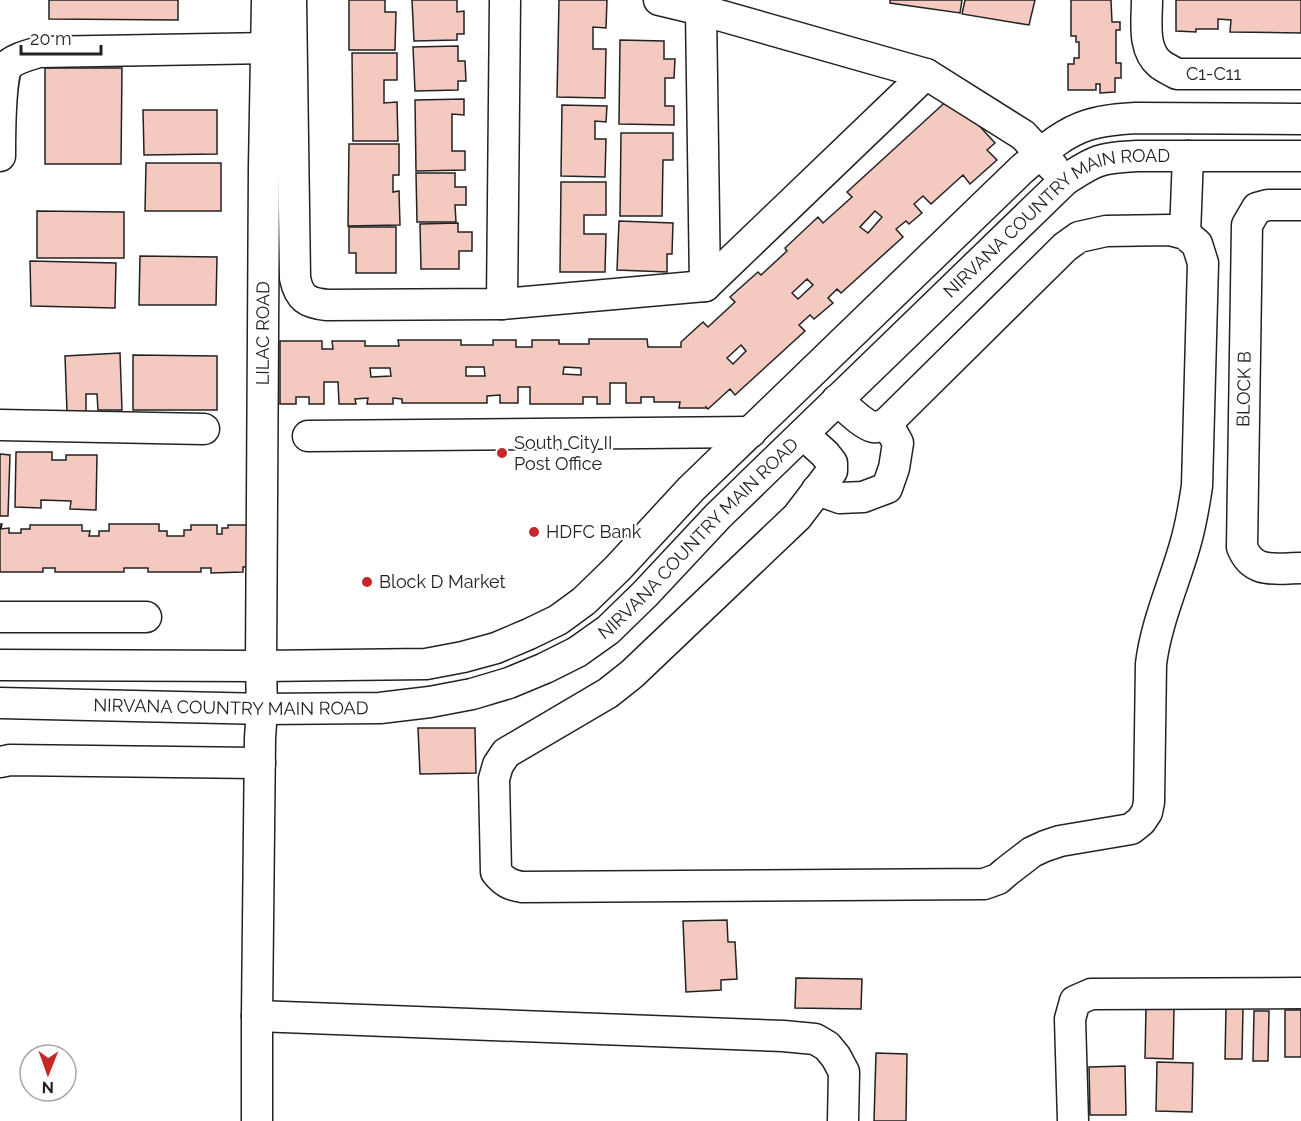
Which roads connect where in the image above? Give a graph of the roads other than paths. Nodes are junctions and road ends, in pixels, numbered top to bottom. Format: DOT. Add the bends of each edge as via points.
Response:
graph roads {
  1 [pos="267,0"];
  2 [pos="291,0"];
  3 [pos="505,0"];
  4 [pos="660,0"];
  5 [pos="1148,0"];
  6 [pos="701,10"];
  7 [pos="266,48"];
  8 [pos="926,74"];
  9 [pos="1301,74"];
  10 [pos="1301,119"];
  11 [pos="1041,153"];
  12 [pos="0,156"];
  13 [pos="1188,156"];
  14 [pos="1301,156"];
  15 [pos="1065,180"];
  16 [pos="1301,205"];
  17 [pos="1185,234"];
  18 [pos="705,286"];
  19 [pos="502,304"];
  20 [pos="837,400"];
  21 [pos="887,423"];
  22 [pos="0,425"];
  23 [pos="204,429"];
  24 [pos="751,432"];
  25 [pos="803,434"];
  26 [pos="308,436"];
  27 [pos="817,490"];
  28 [pos="1301,568"];
  29 [pos="0,616"];
  30 [pos="146,617"];
  31 [pos="0,665"];
  32 [pos="261,666"];
  33 [pos="0,703"];
  34 [pos="262,709"];
  35 [pos="0,762"];
  36 [pos="260,763"];
  37 [pos="1301,993"];
  38 [pos="257,1016"];
  39 [pos="257,1121"];
  40 [pos="843,1121"];
  41 [pos="1073,1121"];
  1 -- 7 [label="street, LILAC ROAD"];
  2 -- 19 [label="street" via="295,278 304,299 327,306"];
  3 -- 19 [label="street"];
  4 -- 6 [label="street"];
  5 -- 9 [label="street, C1-C11" via="1146,37 1150,51 1160,64 1177,74"];
  6 -- 8 [label="street"];
  6 -- 18 [label="street"];
  7 -- 12 [label="street" via="39,52 17,59 6,67 1,80"];
  7 -- 32 [label="street, LILAC ROAD"];
  8 -- 11 [label="street" via="1023,135"];
  8 -- 18 [label="street"];
  10 -- 11 [label="street, NIRVANA COUNTRY MAIN ROAD" via="1114,120 1069,133"];
  11 -- 15 [label="street"];
  11 -- 24 [label="street, NIRVANA COUNTRY MAIN ROAD"];
  13 -- 14 [label="street, NIRVANA COUNTRY MAIN ROAD"];
  13 -- 15 [label="street, NIRVANA COUNTRY MAIN ROAD" via="1100,161"];
  13 -- 17 [label="street"];
  15 -- 20 [label="street, NIRVANA COUNTRY MAIN ROAD"];
  16 -- 28 [label="street, BLOCK B" via="1257,208 1247,225 1242,547 1245,556 1258,567"];
  17 -- 21 [label="street" via="1170,230 1106,231 1079,237"];
  17 -- 27 [label="street" via="1197,244 1203,262 1197,486 1186,544 1153,650 1149,802 1141,821 1131,830 1045,846 998,879 984,884 522,887 502,880 496,872 494,779 506,753 608,693 632,674 797,517"];
  18 -- 19 [label="street"];
  20 -- 21 [label="street" via="872,427"];
  20 -- 25 [label="street, NIRVANA COUNTRY MAIN ROAD"];
  21 -- 27 [label="street" via="898,443 887,488 864,498 840,498"];
  22 -- 23 [label="street"];
  24 -- 26 [label="street"];
  24 -- 32 [label="street, NIRVANA COUNTRY MAIN ROAD" via="584,601 529,634 496,648 426,664"];
  25 -- 27 [label="street" via="832,463 832,471"];
  25 -- 34 [label="street, NIRVANA COUNTRY MAIN ROAD" via="608,630 577,652 509,683 430,702 380,708"];
  29 -- 30 [label="street"];
  31 -- 32 [label="street, NIRVANA COUNTRY MAIN ROAD"];
  32 -- 34 [label="street, LILAC ROAD"];
  33 -- 34 [label="street, NIRVANA COUNTRY MAIN ROAD"];
  34 -- 36 [label="street, LILAC ROAD"];
  35 -- 36 [label="street"];
  36 -- 38 [label="street, LILAC ROAD"];
  37 -- 41 [label="street" via="1081,997 1076,1000 1070,1019"];
  38 -- 39 [label="street, LILAC ROAD"];
  38 -- 40 [label="street" via="815,1039 827,1046 844,1072"];
}
